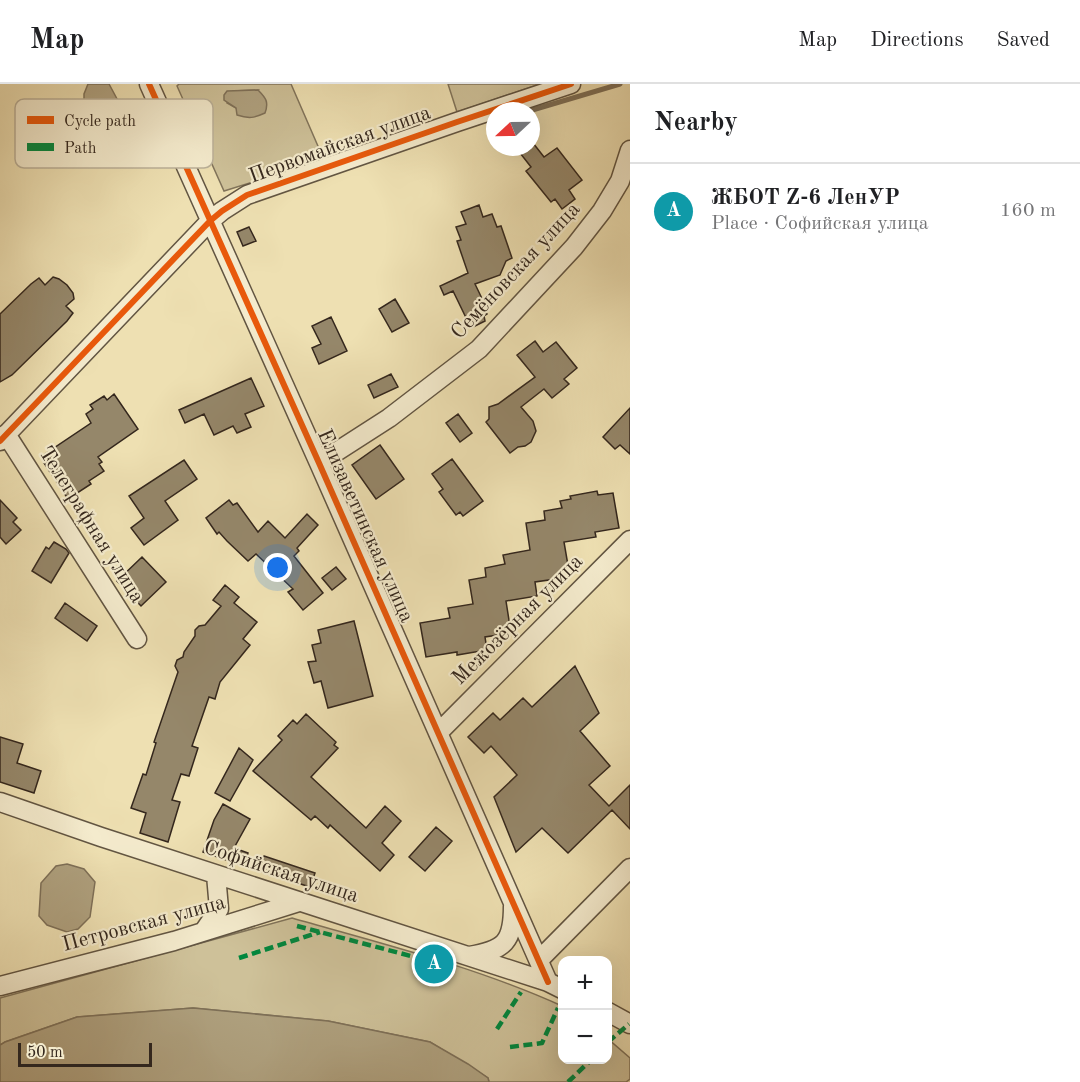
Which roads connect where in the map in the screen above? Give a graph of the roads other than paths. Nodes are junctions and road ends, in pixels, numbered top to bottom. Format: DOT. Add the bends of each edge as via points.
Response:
graph roads {
  1 [pos="149,84"];
  2 [pos="571,84"];
  3 [pos="156,99"];
  4 [pos="630,150"];
  5 [pos="186,168"];
  6 [pos="210,221"];
  7 [pos="3,437"];
  8 [pos="319,463"];
  9 [pos="630,540"];
  10 [pos="137,639"];
  11 [pos="438,733"];
  12 [pos="0,802"];
  13 [pos="630,868"];
  14 [pos="216,875"];
  15 [pos="299,902"];
  16 [pos="513,902"];
  17 [pos="204,931"];
  18 [pos="467,956"];
  19 [pos="539,960"];
  20 [pos="0,986"];
  21 [pos="555,986"];
  22 [pos="612,1014"];
  23 [pos="630,1024"];
  1 -- 3 [label="street, Елизаветинская улица"];
  2 -- 6 [label="street, Первомайская улица" via="247,195"];
  4 -- 8 [label="street, Семёновская улица" via="620,181 602,211 574,247 479,349 388,418"];
  5 -- 6 [label="street, Елизаветинская улица"];
  6 -- 7 [label="street, Первомайская улица"];
  6 -- 8 [label="street, Елизаветинская улица"];
  7 -- 10 [label="street, Телеграфная улица"];
  8 -- 11 [label="street, Елизаветинская улица"];
  9 -- 11 [label="street, Межозёрная улица"];
  11 -- 16 [label="street, Елизаветинская улица"];
  12 -- 14 [label="street, Софийская улица"];
  13 -- 19 [label="street"];
  14 -- 15 [label="street, Софийская улица"];
  14 -- 17 [label="street" via="219,909"];
  15 -- 17 [label="street, Петровская улица"];
  15 -- 18 [label="street, Софийская улица"];
  16 -- 18 [label="street" via="509,936 499,947"];
  16 -- 19 [label="street, Елизаветинская улица"];
  17 -- 20 [label="street, Петровская улица"];
  18 -- 21 [label="street, Софийская улица"];
  19 -- 21 [label="street, Елизаветинская улица"];
  22 -- 23 [label="street"];
}
